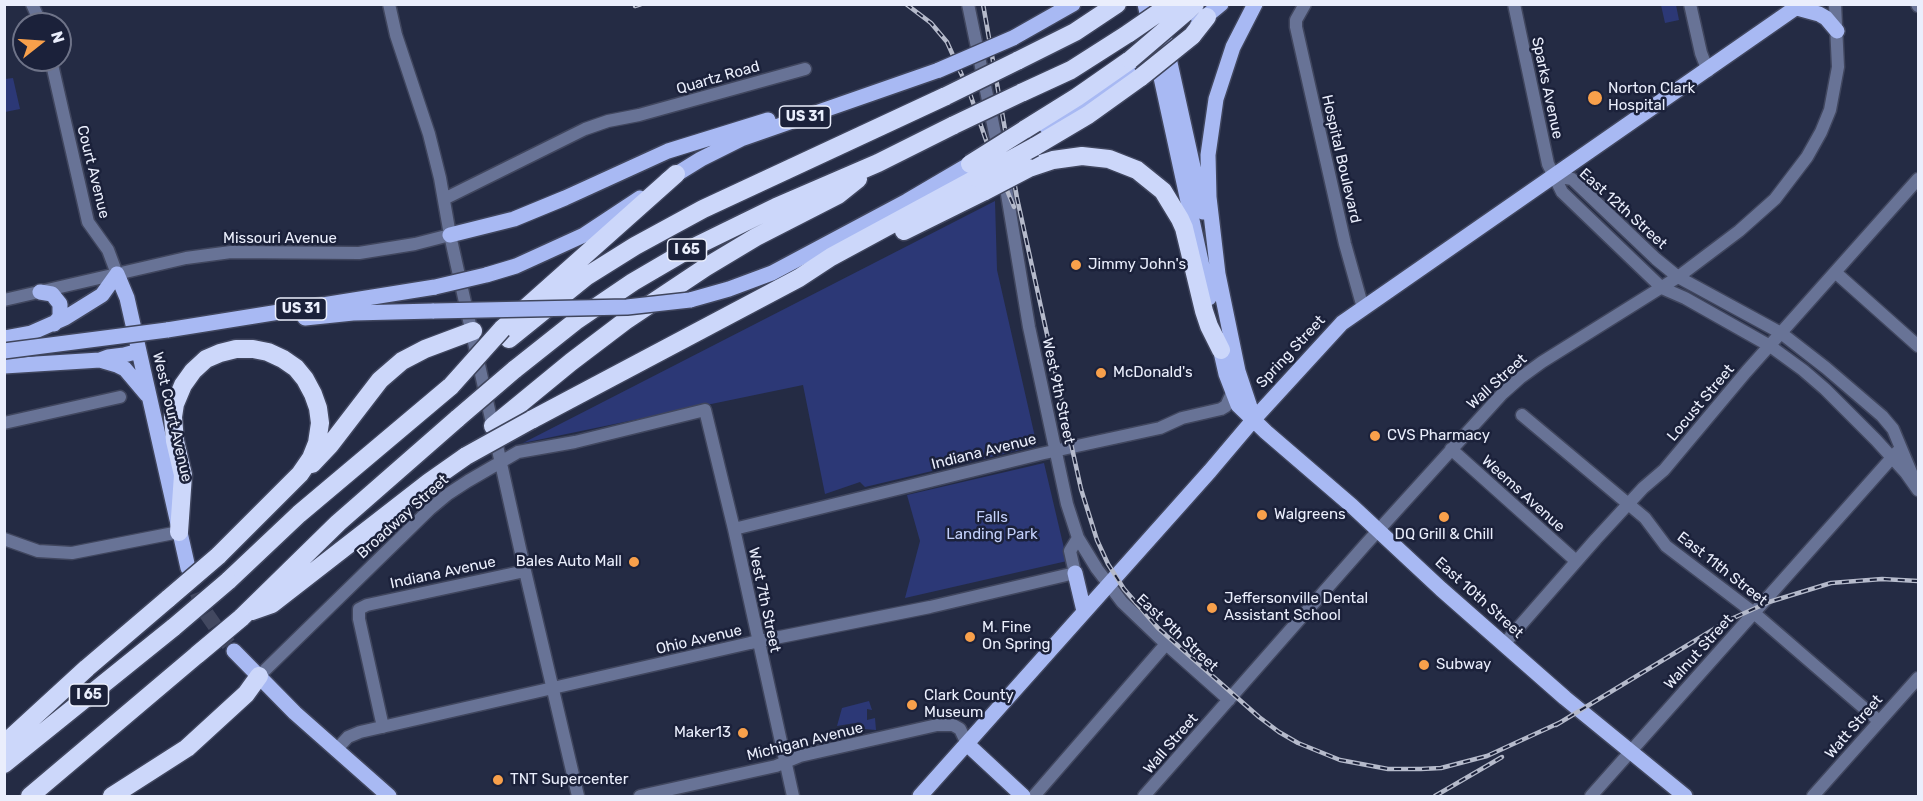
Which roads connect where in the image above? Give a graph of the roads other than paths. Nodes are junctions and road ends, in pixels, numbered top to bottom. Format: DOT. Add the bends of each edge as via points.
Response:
graph roads {
  1 [pos="389,4"];
  2 [pos="968,4"];
  3 [pos="1073,4"];
  4 [pos="1118,4"];
  5 [pos="1145,4"];
  6 [pos="1158,4"];
  7 [pos="1221,4"];
  8 [pos="1255,4"];
  9 [pos="1514,4"];
  10 [pos="1690,4"];
  11 [pos="1835,4"];
  12 [pos="1799,6"];
  13 [pos="1302,10"];
  14 [pos="1190,18"];
  15 [pos="1837,31"];
  16 [pos="806,69"];
  17 [pos="1708,71"];
  18 [pos="54,72"];
  19 [pos="886,90"];
  20 [pos="879,163"];
  21 [pos="676,174"];
  22 [pos="1554,176"];
  23 [pos="977,178"];
  24 [pos="1918,181"];
  25 [pos="444,199"];
  26 [pos="450,235"];
  27 [pos="1835,272"];
  28 [pos="117,274"];
  29 [pos="1218,274"];
  30 [pos="1678,277"];
  31 [pos="1662,288"];
  32 [pos="40,292"];
  33 [pos="4,300"];
  34 [pos="1363,308"];
  35 [pos="54,324"];
  36 [pos="167,330"];
  37 [pos="473,331"];
  38 [pos="1781,333"];
  39 [pos="506,334"];
  40 [pos="10,337"];
  41 [pos="1770,346"];
  42 [pos="1918,346"];
  43 [pos="1221,350"];
  44 [pos="4,351"];
  45 [pos="139,351"];
  46 [pos="100,360"];
  47 [pos="11,365"];
  48 [pos="1232,393"];
  49 [pos="120,397"];
  50 [pos="149,398"];
  51 [pos="705,410"];
  52 [pos="1522,415"];
  53 [pos="1254,419"];
  54 [pos="4,423"];
  55 [pos="493,426"];
  56 [pos="1902,447"];
  57 [pos="1450,449"];
  58 [pos="1055,450"];
  59 [pos="1892,458"];
  60 [pos="500,461"];
  61 [pos="1918,491"];
  62 [pos="282,493"];
  63 [pos="1629,504"];
  64 [pos="734,530"];
  65 [pos="1378,531"];
  66 [pos="179,532"];
  67 [pos="1078,538"];
  68 [pos="4,539"];
  69 [pos="1576,561"];
  70 [pos="188,568"];
  71 [pos="525,571"];
  72 [pos="1075,573"];
  73 [pos="1109,584"];
  74 [pos="1084,611"];
  75 [pos="1754,613"];
  76 [pos="243,615"];
  77 [pos="758,642"];
  78 [pos="1166,644"];
  79 [pos="1504,644"];
  80 [pos="234,651"];
  81 [pos="259,676"];
  82 [pos="1918,678"];
  83 [pos="552,688"];
  84 [pos="1229,700"];
  85 [pos="1879,721"];
  86 [pos="383,727"];
  87 [pos="4,744"];
  88 [pos="967,744"];
  89 [pos="336,750"];
  90 [pos="1631,751"];
  91 [pos="786,763"];
  92 [pos="4,764"];
  93 [pos="30,796"];
  94 [pos="112,796"];
  95 [pos="389,796"];
  96 [pos="578,796"];
  97 [pos="640,796"];
  98 [pos="793,796"];
  99 [pos="920,796"];
  100 [pos="1023,796"];
  101 [pos="1034,796"];
  102 [pos="1144,796"];
  103 [pos="1591,796"];
  104 [pos="1685,796"];
  105 [pos="1813,796"];
  1 -- 25 [label="street" via="429,134"];
  2 -- 58 [label="street, West 9th Street"];
  3 -- 19 [label="main road, US 31, bridge" via="1013,38"];
  4 -- 39 [label="highway, I 65, bridge" via="1075,32 1017,61 703,209 587,276"];
  5 -- 43 [label="main road"];
  6 -- 29 [label="main road"];
  7 -- 14 [label="main road"];
  8 -- 29 [label="main road" via="1233,47 1210,131 1209,197"];
  9 -- 22 [label="street, Sparks Avenue" via="1548,164"];
  10 -- 17 [label="street"];
  11 -- 15 [label="street, Wall Street"];
  12 -- 15 [label="main road" via="1820,14"];
  12 -- 17 [label="main road, Spring Street"];
  13 -- 34 [label="street, Hospital Boulevard" via="1296,20 1300,48"];
  14 -- 20 [label="highway, I 65, bridge" via="1129,33 1071,70"];
  14 -- 23 [label="highway, bridge" via="1136,69 1077,97"];
  15 -- 30 [label="street, Wall Street" via="1835,90 1825,121 1804,162 1765,209"];
  16 -- 25 [label="street, Quartz Road" via="585,129"];
  17 -- 22 [label="main road, Spring Street"];
  18 -- 28 [label="street, Court Avenue" via="88,222 108,250"];
  19 -- 21 [label="main road, US 31" via="741,139"];
  19 -- 26 [label="main road" via="850,95 668,151 514,219"];
  20 -- 55 [label="highway" via="838,195 756,237 626,321"];
  20 -- 76 [label="highway, I 65, bridge" via="686,251 577,320 338,523"];
  21 -- 36 [label="main road, US 31, bridge" via="584,235 516,266 435,287"];
  21 -- 39 [label="highway"];
  22 -- 30 [label="street, East 12th Street" via="1572,179"];
  22 -- 31 [label="street, East 12th Street" via="1562,192"];
  22 -- 34 [label="main road, Spring Street"];
  23 -- 36 [label="main road, US 31, bridge" via="771,273 690,300 615,307 353,313"];
  23 -- 43 [label="highway, bridge" via="1082,156 1108,159 1137,170 1162,191 1184,228 1204,311"];
  23 -- 76 [label="highway, bridge" via="836,264 799,278 466,456 272,604"];
  24 -- 27 [label="street, Locust Street"];
  25 -- 26 [label="street"];
  26 -- 28 [label="street, Missouri Avenue" via="358,253 231,252"];
  26 -- 37 [label="street"];
  27 -- 38 [label="street, Locust Street"];
  27 -- 42 [label="street"];
  28 -- 32 [label="street, Missouri Avenue"];
  28 -- 35 [label="main road" via="102,295"];
  28 -- 45 [label="main road, West Court Avenue" via="127,298"];
  29 -- 53 [label="main road" via="1238,371"];
  30 -- 31 [label="street, Wall Street"];
  30 -- 38 [label="street, East 12th Street"];
  31 -- 41 [label="street, East 12th Street"];
  31 -- 57 [label="street, Wall Street" via="1525,374"];
  32 -- 33 [label="street, Missouri Avenue"];
  32 -- 35 [label="main road" via="52,294 60,304 60,317"];
  34 -- 53 [label="main road, Spring Street" via="1330,334"];
  35 -- 40 [label="main road"];
  36 -- 44 [label="main road, US 31, bridge"];
  37 -- 55 [label="street"];
  37 -- 62 [label="highway" via="402,361 380,380 330,445"];
  38 -- 41 [label="street, Locust Street"];
  38 -- 56 [label="street, East 12th Street" via="1882,416"];
  39 -- 92 [label="highway, I 65, bridge" via="228,581"];
  41 -- 59 [label="street, East 12th Street" via="1825,389"];
  41 -- 63 [label="street, Locust Street" via="1664,470"];
  43 -- 48 [label="main road"];
  45 -- 46 [label="main road"];
  45 -- 50 [label="main road, West Court Avenue"];
  46 -- 47 [label="main road"];
  46 -- 50 [label="main road" via="125,369"];
  48 -- 53 [label="main road, East 10th Street" via="1238,405"];
  48 -- 58 [label="street, Indiana Avenue" via="1221,409 1182,418 1160,428"];
  49 -- 54 [label="street"];
  50 -- 66 [label="main road, West Court Avenue"];
  51 -- 60 [label="street, Broadway Street" via="518,452"];
  51 -- 64 [label="street, West 7th Street"];
  52 -- 63 [label="street, East 11th Street"];
  53 -- 65 [label="main road, East 10th Street"];
  53 -- 73 [label="main road, Spring Street"];
  55 -- 60 [label="street"];
  56 -- 59 [label="street, Walnut Street"];
  56 -- 61 [label="street, East 12th Street"];
  57 -- 65 [label="street, Wall Street"];
  57 -- 69 [label="street, Weems Avenue"];
  58 -- 64 [label="street, Indiana Avenue"];
  58 -- 67 [label="street, West 9th Street"];
  59 -- 61 [label="street, East 12th Street"];
  59 -- 75 [label="street, Walnut Street"];
  60 -- 71 [label="street"];
  60 -- 81 [label="street, Broadway Street" via="430,509"];
  62 -- 66 [label="highway" via="300,474 317,443 320,423 313,394 297,368 276,355 236,349 220,353 193,371 173,411 183,475"];
  62 -- 87 [label="highway, bridge" via="218,556"];
  63 -- 69 [label="street, Locust Street"];
  63 -- 75 [label="street, East 11th Street" via="1666,546"];
  64 -- 77 [label="street, West 7th Street"];
  65 -- 79 [label="main road, East 10th Street"];
  65 -- 84 [label="street, Wall Street"];
  66 -- 68 [label="street" via="72,553 38,551"];
  66 -- 70 [label="main road, West Court Avenue"];
  67 -- 72 [label="street" via="1070,551"];
  67 -- 73 [label="street, West 9th Street"];
  69 -- 79 [label="street, Locust Street"];
  71 -- 83 [label="street"];
  71 -- 86 [label="street, Indiana Avenue" via="359,609"];
  72 -- 74 [label="main road"];
  72 -- 77 [label="street, Ohio Avenue"];
  73 -- 74 [label="main road, Spring Street"];
  73 -- 78 [label="street, East 9th Street"];
  74 -- 88 [label="main road, Spring Street"];
  75 -- 85 [label="street, East 11th Street"];
  75 -- 90 [label="street, Walnut Street"];
  76 -- 93 [label="highway, I 65, bridge"];
  77 -- 83 [label="street, Ohio Avenue"];
  77 -- 91 [label="street, West 7th Street"];
  78 -- 84 [label="street, East 9th Street"];
  78 -- 101 [label="street"];
  79 -- 90 [label="main road, East 10th Street"];
  80 -- 81 [label="main road"];
  81 -- 89 [label="main road"];
  81 -- 94 [label="highway" via="246,694 187,748"];
  82 -- 85 [label="street, Watt Street"];
  83 -- 86 [label="street, Ohio Avenue"];
  83 -- 96 [label="street"];
  84 -- 102 [label="street, Wall Street"];
  85 -- 105 [label="street, Watt Street"];
  86 -- 89 [label="street, Ohio Avenue" via="348,737"];
  88 -- 91 [label="street, Michigan Avenue" via="960,729 945,724 801,756"];
  88 -- 99 [label="main road, Spring Street"];
  88 -- 100 [label="main road"];
  89 -- 95 [label="main road"];
  90 -- 103 [label="street, Walnut Street"];
  90 -- 104 [label="main road, East 10th Street"];
  91 -- 97 [label="street, Michigan Avenue"];
  91 -- 98 [label="street, West 7th Street"];
}
